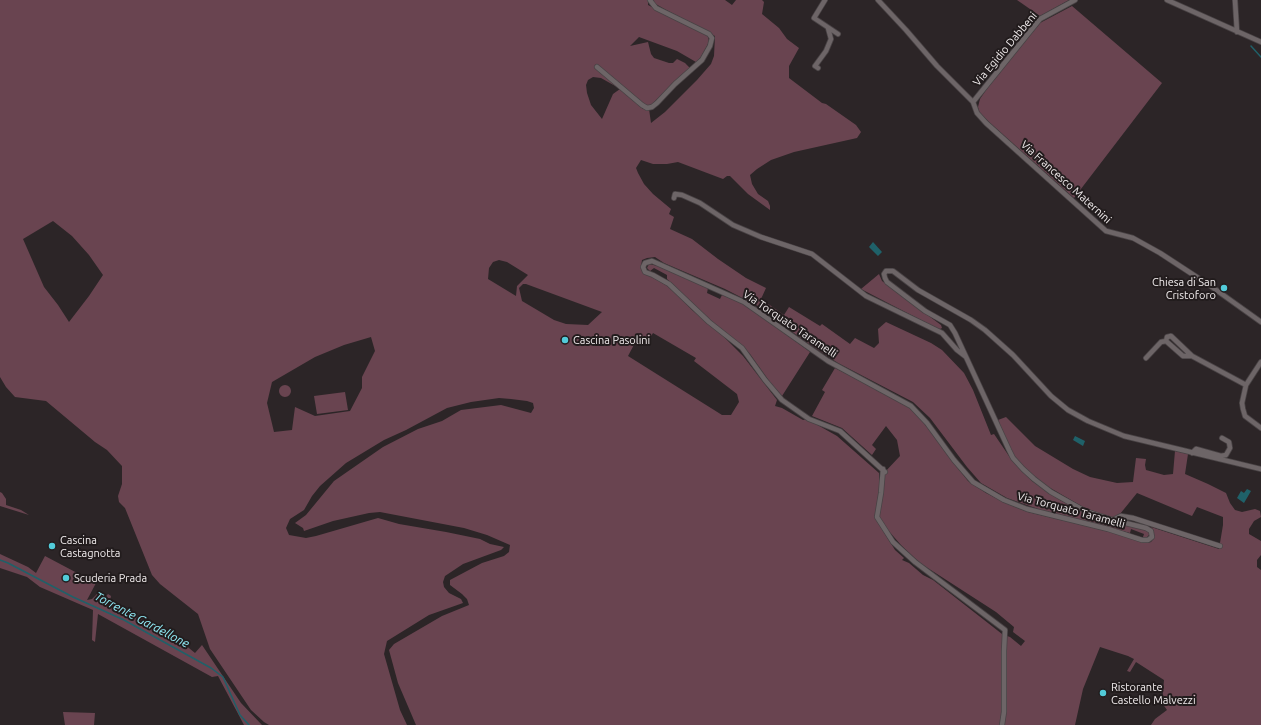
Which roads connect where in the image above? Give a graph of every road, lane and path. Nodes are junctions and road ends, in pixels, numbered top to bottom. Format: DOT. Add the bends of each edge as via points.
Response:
graph roads {
  1 [pos="650,0"];
  2 [pos="825,0"];
  3 [pos="878,0"];
  4 [pos="1075,0"];
  5 [pos="1167,0"];
  6 [pos="1235,0"];
  7 [pos="828,28"];
  8 [pos="1237,32"];
  9 [pos="838,34"];
  10 [pos="1261,42"];
  11 [pos="815,66"];
  12 [pos="597,68"];
  13 [pos="973,102"];
  14 [pos="674,198"];
  15 [pos="1261,322"];
  16 [pos="950,325"];
  17 [pos="942,333"];
  18 [pos="966,357"];
  19 [pos="1146,358"];
  20 [pos="1261,362"];
  21 [pos="1246,384"];
  22 [pos="1250,420"];
  23 [pos="1261,428"];
  24 [pos="1261,431"];
  25 [pos="1222,438"];
  26 [pos="1192,453"];
  27 [pos="1261,469"];
  28 [pos="1113,520"];
  29 [pos="1220,546"];
  30 [pos="1002,725"];
  1 -- 12 [label="street" via="656,8 709,34 712,38 710,46 702,60 658,103 647,108"];
  2 -- 7 [label="street" via="814,18"];
  3 -- 13 [label="street, Via Francesco Maternini" via="936,66"];
  4 -- 13 [label="street, Via Egidio Dabbeni" via="1040,19"];
  5 -- 8 [label="street"];
  6 -- 8 [label="street"];
  7 -- 9 [label="street"];
  7 -- 11 [label="street" via="829,44"];
  8 -- 10 [label="street"];
  13 -- 15 [label="street, Via Francesco Maternini" via="977,113 986,123 1106,231 1133,238 1160,253"];
  14 -- 17 [label="street, Via Torquato Taramelli" via="675,194 682,195 700,203 733,225 812,254 866,296"];
  16 -- 17 [label="street"];
  16 -- 18 [label="street, Via Torquato Taramelli"];
  16 -- 26 [label="street" via="925,311 887,282 884,274 886,271 893,270 918,290 985,330 1068,410 1124,436"];
  17 -- 18 [label="street, Via Torquato Taramelli"];
  18 -- 28 [label="street, Via Torquato Taramelli" via="1013,458 1034,480 1051,492 1085,511"];
  19 -- 21 [label="street" via="1161,342 1171,336 1192,356"];
  20 -- 21 [label="street"];
  21 -- 22 [label="street" via="1243,409 1245,416"];
  22 -- 23 [label="street"];
  22 -- 24 [label="street" via="1253,426"];
  25 -- 26 [label="street" via="1229,442 1230,448 1226,456 1196,449"];
  26 -- 27 [label="street"];
  28 -- 29 [label="street, Via Torquato Taramelli" via="1121,516 1133,518"];
  28 -- 30 [label="street, Via Torquato Taramelli" via="1146,528 1151,531 1152,537 1142,540 1027,509 1004,500 973,482 911,406 828,361 744,302 652,261 645,263 645,272 669,284 709,322 742,348 764,380 782,400 809,419 840,431 884,470 877,517 893,542 915,562 1005,630"];
}
